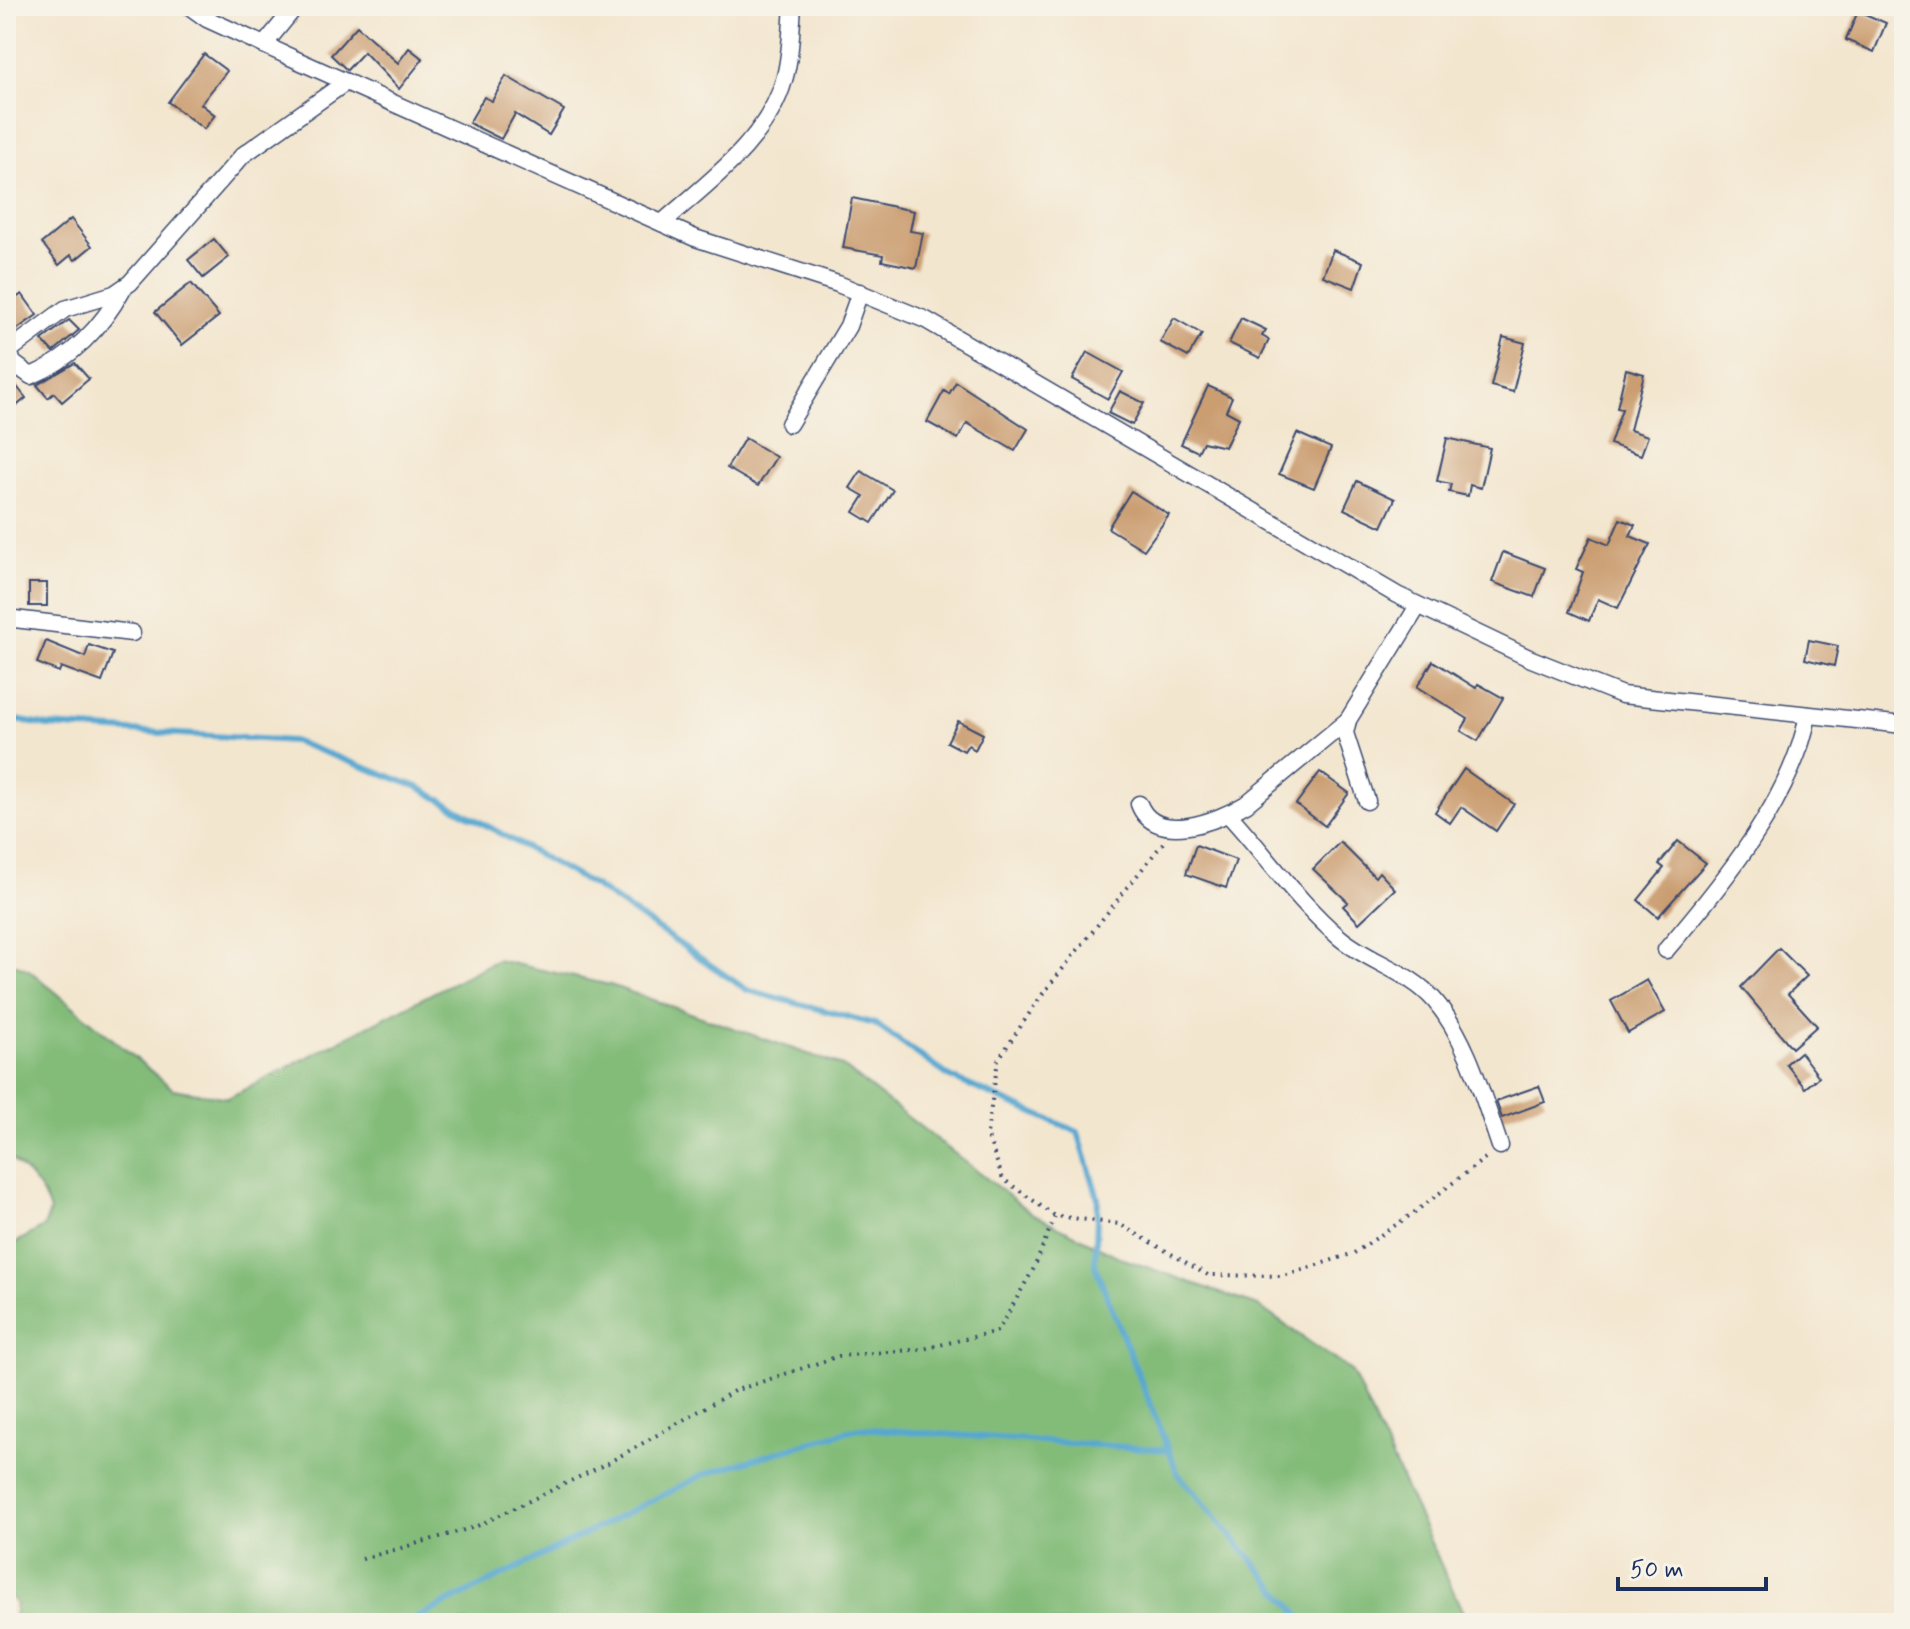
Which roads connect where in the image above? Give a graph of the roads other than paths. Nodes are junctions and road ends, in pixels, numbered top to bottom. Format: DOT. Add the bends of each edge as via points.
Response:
graph roads {
  1 [pos="189,6"];
  2 [pos="296,6"];
  3 [pos="793,6"];
  4 [pos="264,45"];
  5 [pos="346,82"];
  6 [pos="662,223"];
  7 [pos="123,288"];
  8 [pos="860,292"];
  9 [pos="7,352"];
  10 [pos="789,424"];
  11 [pos="1418,606"];
  12 [pos="6,618"];
  13 [pos="132,633"];
  14 [pos="1808,715"];
  15 [pos="1348,720"];
  16 [pos="1904,725"];
  17 [pos="1367,801"];
  18 [pos="1139,804"];
  19 [pos="1229,815"];
  20 [pos="1666,950"];
  21 [pos="1500,1146"];
  1 -- 4 [label="street"];
  2 -- 4 [label="street"];
  3 -- 6 [label="street" via="785,77 757,135"];
  4 -- 5 [label="street"];
  5 -- 6 [label="street"];
  5 -- 7 [label="street" via="243,155"];
  6 -- 8 [label="street"];
  7 -- 9 [label="street" via="65,309"];
  7 -- 9 [label="street" via="104,320 46,369 31,376"];
  8 -- 10 [label="street" via="848,326"];
  8 -- 11 [label="street" via="998,359"];
  11 -- 14 [label="street" via="1622,695"];
  11 -- 15 [label="street"];
  12 -- 13 [label="street"];
  14 -- 16 [label="street"];
  14 -- 20 [label="street" via="1794,763 1738,862"];
  15 -- 17 [label="street" via="1345,733"];
  15 -- 19 [label="street"];
  18 -- 19 [label="street" via="1156,826"];
  19 -- 21 [label="street" via="1336,935 1424,989 1438,1004 1472,1069"];
}
